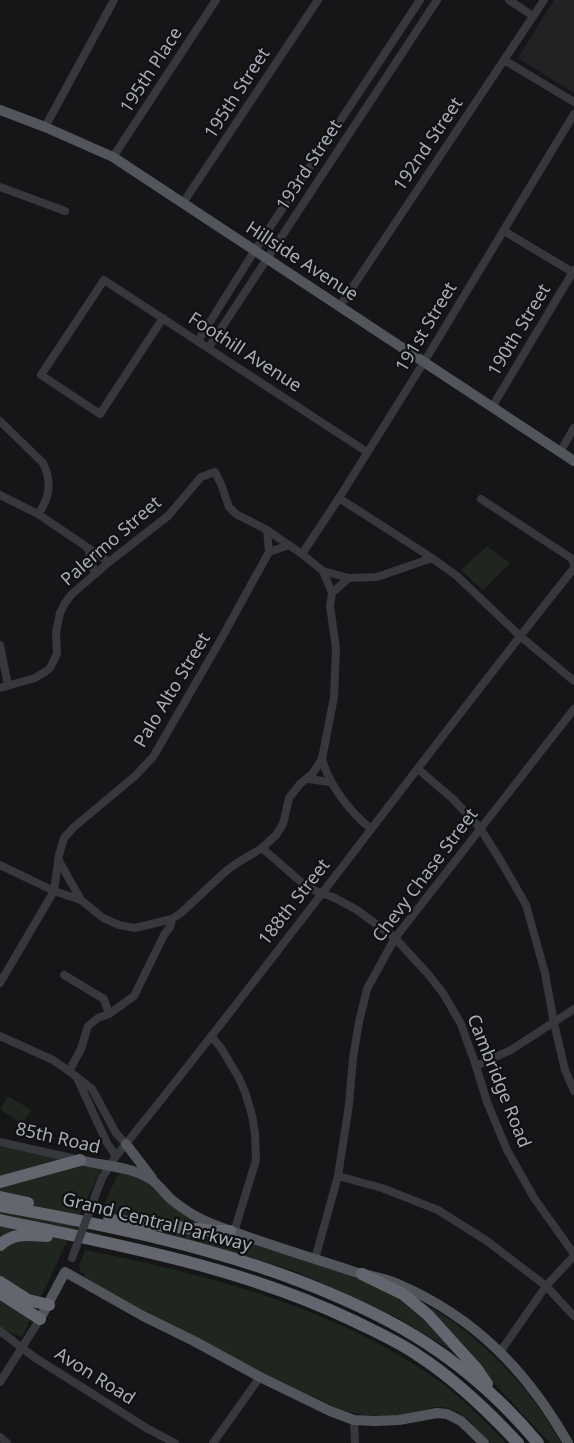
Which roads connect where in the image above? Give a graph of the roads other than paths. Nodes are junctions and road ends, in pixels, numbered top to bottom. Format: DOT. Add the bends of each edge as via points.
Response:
graph roads {
  1 [pos="114,0"];
  2 [pos="216,0"];
  3 [pos="318,0"];
  4 [pos="420,0"];
  5 [pos="437,0"];
  6 [pos="508,0"];
  7 [pos="544,0"];
  8 [pos="533,16"];
  9 [pos="409,17"];
  10 [pos="421,25"];
  11 [pos="504,60"];
  12 [pos="373,71"];
  13 [pos="386,78"];
  14 [pos="574,102"];
  15 [pos="0,110"];
  16 [pos="574,114"];
  17 [pos="45,127"];
  18 [pos="335,129"];
  19 [pos="347,137"];
  20 [pos="113,157"];
  21 [pos="0,187"];
  22 [pos="297,187"];
  23 [pos="309,194"];
  24 [pos="183,203"];
  25 [pos="65,211"];
  26 [pos="504,231"];
  27 [pos="255,250"];
  28 [pos="267,258"];
  29 [pos="574,272"];
  30 [pos="225,298"];
  31 [pos="235,306"];
  32 [pos="340,306"];
  33 [pos="163,318"];
  34 [pos="198,341"];
  35 [pos="209,348"];
  36 [pos="424,362"];
  37 [pos="492,406"];
  38 [pos="0,420"];
  39 [pos="574,428"];
  40 [pos="367,452"];
  41 [pos="560,452"];
  42 [pos="574,461"];
  43 [pos="0,495"];
  44 [pos="339,498"];
  45 [pos="481,500"];
  46 [pos="38,514"];
  47 [pos="267,530"];
  48 [pos="289,545"];
  49 [pos="88,548"];
  50 [pos="269,552"];
  51 [pos="302,554"];
  52 [pos="432,558"];
  53 [pos="109,562"];
  54 [pos="574,566"];
  55 [pos="323,571"];
  56 [pos="95,574"];
  57 [pos="349,578"];
  58 [pos="332,593"];
  59 [pos="520,636"];
  60 [pos="0,645"];
  61 [pos="574,681"];
  62 [pos="4,687"];
  63 [pos="574,709"];
  64 [pos="322,759"];
  65 [pos="418,769"];
  66 [pos="308,779"];
  67 [pos="330,782"];
  68 [pos="480,828"];
  69 [pos="371,829"];
  70 [pos="262,848"];
  71 [pos="59,861"];
  72 [pos="0,865"];
  73 [pos="54,891"];
  74 [pos="322,893"];
  75 [pos="81,900"];
  76 [pos="172,919"];
  77 [pos="147,926"];
  78 [pos="164,935"];
  79 [pos="395,938"];
  80 [pos="64,975"];
  81 [pos="0,983"];
  82 [pos="574,1009"];
  83 [pos="109,1014"];
  84 [pos="554,1023"];
  85 [pos="0,1036"];
  86 [pos="211,1036"];
  87 [pos="476,1066"];
  88 [pos="73,1074"];
  89 [pos="574,1091"];
  90 [pos="0,1142"];
  91 [pos="126,1144"];
  92 [pos="116,1156"];
  93 [pos="80,1160"];
  94 [pos="109,1167"];
  95 [pos="338,1176"];
  96 [pos="154,1181"];
  97 [pos="0,1182"];
  98 [pos="0,1197"];
  99 [pos="0,1206"];
  100 [pos="0,1220"];
  101 [pos="232,1232"];
  102 [pos="93,1239"];
  103 [pos="0,1245"];
  104 [pos="574,1255"];
  105 [pos="315,1259"];
  106 [pos="65,1272"];
  107 [pos="362,1274"];
  108 [pos="0,1282"];
  109 [pos="546,1286"];
  110 [pos="0,1293"];
  111 [pos="49,1305"];
  112 [pos="574,1317"];
  113 [pos="40,1319"];
  114 [pos="0,1331"];
  115 [pos="22,1347"];
  116 [pos="500,1352"];
  117 [pos="260,1377"];
  118 [pos="0,1382"];
  119 [pos="504,1406"];
  120 [pos="354,1420"];
  121 [pos="0,1437"];
  122 [pos="8,1443"];
  123 [pos="175,1443"];
  124 [pos="213,1443"];
  125 [pos="355,1443"];
  126 [pos="484,1443"];
  127 [pos="518,1443"];
  128 [pos="538,1443"];
  129 [pos="568,1443"];
  1 -- 17 [label="street"];
  2 -- 20 [label="street, 195th Place"];
  3 -- 24 [label="street, 195th Street"];
  4 -- 9 [label="street, 193rd Street"];
  5 -- 10 [label="street, 193rd Street"];
  6 -- 8 [label="street"];
  7 -- 8 [label="street, 192nd Street"];
  8 -- 11 [label="street, 192nd Street"];
  9 -- 10 [label="street"];
  9 -- 12 [label="street, 193rd Street"];
  10 -- 13 [label="street, 193rd Street"];
  11 -- 14 [label="street"];
  11 -- 32 [label="street, 192nd Street"];
  12 -- 13 [label="street"];
  12 -- 18 [label="street, 193rd Street"];
  13 -- 19 [label="street, 193rd Street"];
  15 -- 17 [label="main road, Hillside Avenue"];
  16 -- 26 [label="street, 191st Street"];
  17 -- 20 [label="main road, Hillside Avenue"];
  18 -- 19 [label="street"];
  18 -- 22 [label="street, 193rd Street"];
  19 -- 23 [label="street, 193rd Street"];
  20 -- 24 [label="main road, Hillside Avenue"];
  21 -- 25 [label="street"];
  22 -- 23 [label="street"];
  22 -- 27 [label="street, 193rd Street"];
  23 -- 28 [label="street, 193rd Street"];
  24 -- 27 [label="main road, Hillside Avenue"];
  26 -- 29 [label="street"];
  26 -- 36 [label="street, 191st Street"];
  27 -- 28 [label="main road, Hillside Avenue"];
  27 -- 30 [label="street, 193rd Street"];
  28 -- 31 [label="street, 193rd Street"];
  28 -- 32 [label="main road, Hillside Avenue"];
  29 -- 37 [label="street, 190th Street"];
  30 -- 31 [label="street"];
  30 -- 34 [label="street, 193rd Street"];
  31 -- 35 [label="street, 193rd Street"];
  32 -- 36 [label="main road, Hillside Avenue"];
  33 -- 33 [label="street, Foothill Avenue" via="104,280 41,375 100,414"];
  33 -- 34 [label="street, Foothill Avenue"];
  34 -- 35 [label="street, Foothill Avenue"];
  35 -- 40 [label="street, Foothill Avenue"];
  36 -- 37 [label="main road, Hillside Avenue"];
  36 -- 40 [label="street, 191st Street"];
  37 -- 41 [label="main road, Hillside Avenue"];
  38 -- 46 [label="street" via="46,468 48,494"];
  39 -- 41 [label="street"];
  40 -- 44 [label="street, 191st Street"];
  41 -- 42 [label="main road, Hillside Avenue"];
  43 -- 46 [label="street"];
  44 -- 51 [label="street, 191st Street"];
  44 -- 52 [label="street"];
  45 -- 54 [label="street" via="571,558"];
  46 -- 49 [label="street"];
  47 -- 48 [label="street"];
  47 -- 50 [label="street"];
  47 -- 53 [label="street, Palermo Street" via="229,507 215,472 201,477 168,516"];
  48 -- 50 [label="street"];
  48 -- 51 [label="street"];
  49 -- 53 [label="street"];
  49 -- 56 [label="street"];
  50 -- 71 [label="street, Palo Alto Street" via="153,757 64,837"];
  51 -- 55 [label="street"];
  52 -- 57 [label="street" via="377,577"];
  52 -- 59 [label="street" via="457,576"];
  53 -- 56 [label="street, Palermo Street"];
  54 -- 59 [label="street, 188th Street"];
  55 -- 57 [label="street"];
  55 -- 58 [label="street"];
  56 -- 62 [label="street, Palermo Street" via="72,594 60,613 57,654 50,668 35,678"];
  57 -- 58 [label="street"];
  58 -- 64 [label="street" via="334,697"];
  59 -- 61 [label="street"];
  59 -- 65 [label="street, 188th Street"];
  60 -- 62 [label="street"];
  63 -- 68 [label="street, Chevy Chase Street"];
  64 -- 66 [label="street"];
  64 -- 67 [label="street"];
  65 -- 68 [label="street"];
  65 -- 69 [label="street, 188th Street"];
  66 -- 67 [label="street"];
  66 -- 70 [label="street" via="293,792 283,824"];
  67 -- 69 [label="street"];
  68 -- 79 [label="street, Chevy Chase Street"];
  68 -- 84 [label="street" via="526,905"];
  69 -- 74 [label="street, 188th Street"];
  70 -- 74 [label="street, Cambridge Road" via="308,888"];
  70 -- 76 [label="street" via="226,871"];
  71 -- 73 [label="street, Palo Alto Street"];
  71 -- 75 [label="street"];
  72 -- 73 [label="street"];
  73 -- 75 [label="street"];
  73 -- 81 [label="street, Palo Alto Street"];
  74 -- 79 [label="street, Cambridge Road" via="357,910"];
  74 -- 86 [label="street, 188th Street"];
  75 -- 77 [label="street" via="119,925"];
  76 -- 77 [label="street"];
  76 -- 78 [label="street"];
  77 -- 78 [label="street"];
  78 -- 83 [label="street" via="134,996"];
  79 -- 87 [label="street, Cambridge Road" via="443,993 461,1024"];
  79 -- 95 [label="street, Chevy Chase Street" via="367,989 359,1022"];
  80 -- 83 [label="street" via="104,999"];
  82 -- 84 [label="street"];
  83 -- 88 [label="street" via="88,1026"];
  84 -- 87 [label="street"];
  84 -- 89 [label="street"];
  85 -- 88 [label="street" via="45,1056"];
  86 -- 91 [label="street, 188th Street"];
  86 -- 101 [label="street" via="239,1078 255,1134 256,1160"];
  87 -- 104 [label="street, Cambridge Road" via="486,1102 507,1150 534,1198"];
  88 -- 91 [label="street" via="92,1089"];
  88 -- 92 [label="street"];
  90 -- 93 [label="street, 85th Road"];
  91 -- 92 [label="street, 188th Street"];
  91 -- 96 [label="main road"];
  92 -- 94 [label="street, 188th Street"];
  93 -- 94 [label="main road, 85th Road"];
  93 -- 97 [label="highway"];
  94 -- 96 [label="main road, Grand Central Parkway"];
  94 -- 106 [label="street, 188th Street, bridge"];
  95 -- 105 [label="street, Chevy Chase Street"];
  95 -- 109 [label="street" via="438,1210"];
  96 -- 101 [label="main road, Grand Central Parkway" via="191,1214"];
  98 -- 101 [label="highway" via="117,1221"];
  99 -- 119 [label="highway, Grand Central Parkway" via="158,1237 275,1271 383,1317 427,1343"];
  100 -- 102 [label="highway, Grand Central Parkway"];
  101 -- 105 [label="main road, Grand Central Parkway"];
  102 -- 103 [label="highway" via="25,1234"];
  102 -- 127 [label="highway, Grand Central Parkway" via="211,1267 323,1306 418,1355 457,1384"];
  104 -- 109 [label="street"];
  105 -- 107 [label="main road, Grand Central Parkway"];
  106 -- 111 [label="main road"];
  106 -- 117 [label="main road"];
  107 -- 116 [label="main road, Grand Central Parkway" via="426,1297"];
  107 -- 119 [label="highway" via="403,1294 428,1316 476,1368"];
  108 -- 111 [label="highway" via="28,1300"];
  109 -- 112 [label="street"];
  109 -- 116 [label="street"];
  110 -- 113 [label="highway"];
  111 -- 113 [label="main road"];
  113 -- 115 [label="street"];
  114 -- 115 [label="street, Avon Road"];
  115 -- 118 [label="street"];
  115 -- 123 [label="street, Avon Road"];
  116 -- 129 [label="main road, Grand Central Parkway" via="531,1387"];
  117 -- 120 [label="main road"];
  117 -- 124 [label="street"];
  119 -- 128 [label="highway, Grand Central Parkway"];
  120 -- 125 [label="street"];
  120 -- 126 [label="main road" via="447,1414 461,1421"];
  121 -- 122 [label="street"];
}
